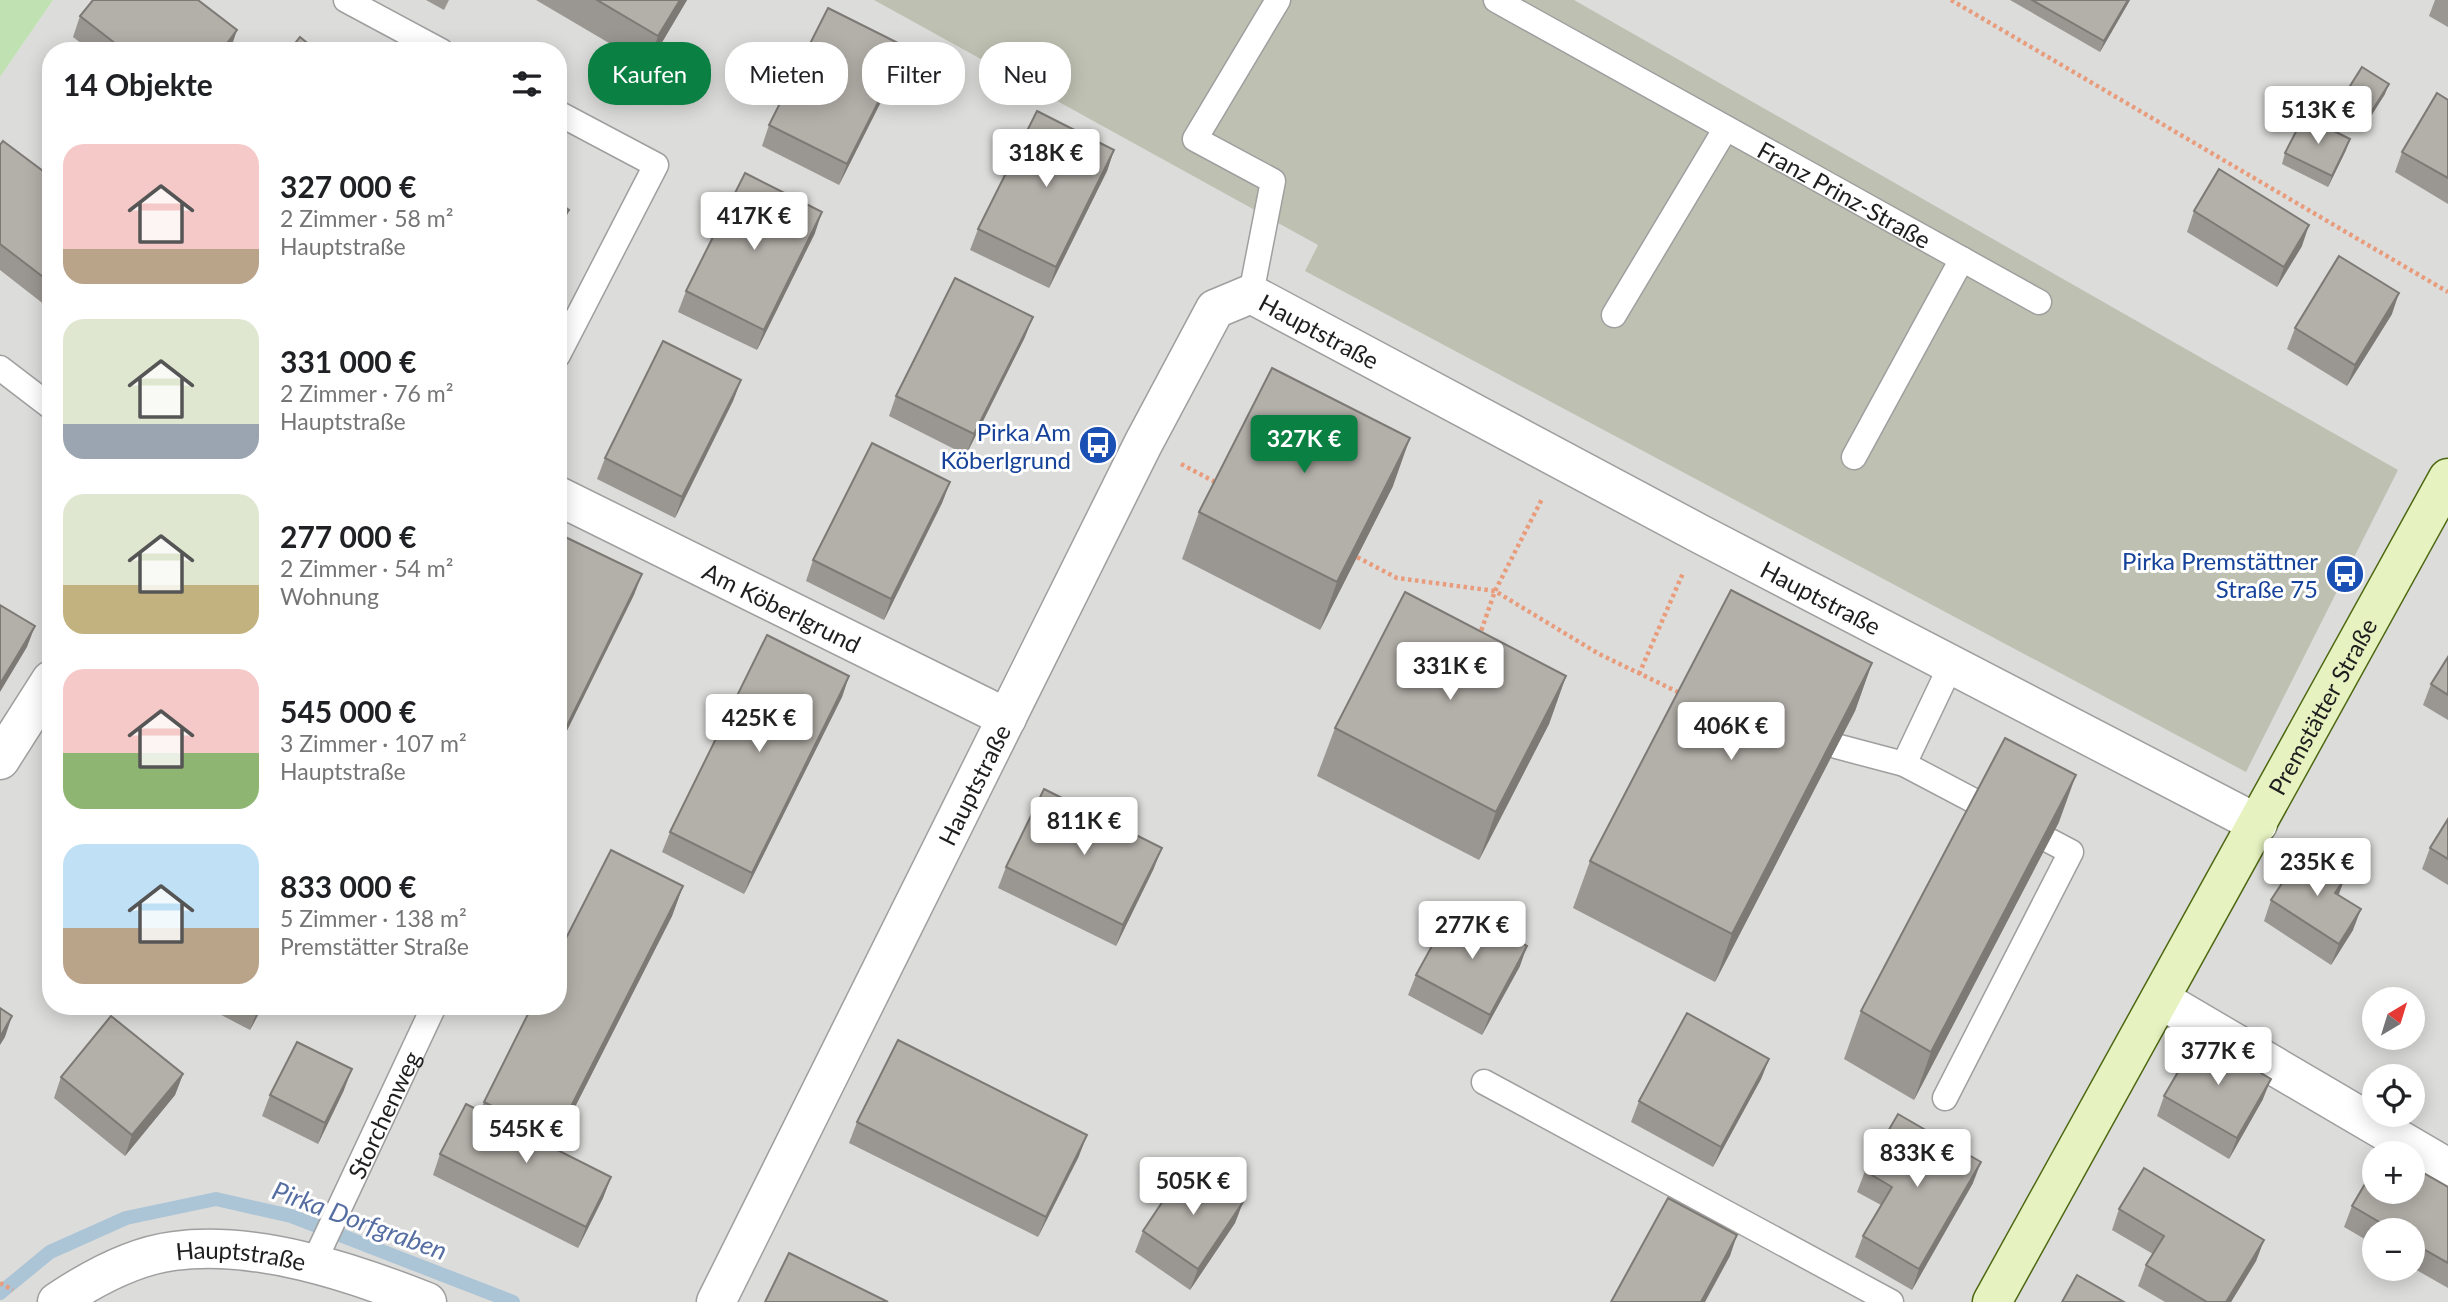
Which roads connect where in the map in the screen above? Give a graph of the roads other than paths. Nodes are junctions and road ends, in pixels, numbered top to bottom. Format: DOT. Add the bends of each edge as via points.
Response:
graph roads {
  1 [pos="346,0"];
  2 [pos="1278,0"];
  3 [pos="1496,0"];
  4 [pos="424,42"];
  5 [pos="567,118"];
  6 [pos="1726,128"];
  7 [pos="1962,259"];
  8 [pos="1251,294"];
  9 [pos="2039,302"];
  10 [pos="1614,315"];
  11 [pos="567,338"];
  12 [pos="0,368"];
  13 [pos="42,400"];
  14 [pos="1854,457"];
  15 [pos="2448,478"];
  16 [pos="567,500"];
  17 [pos="1951,665"];
  18 [pos="42,694"];
  19 [pos="1007,718"];
  20 [pos="1836,746"];
  21 [pos="0,760"];
  22 [pos="1904,764"];
  23 [pos="2258,824"];
  24 [pos="2160,999"];
  25 [pos="430,1015"];
  26 [pos="1484,1082"];
  27 [pos="1945,1098"];
  28 [pos="2448,1167"];
  29 [pos="314,1262"];
  30 [pos="57,1302"];
  31 [pos="427,1302"];
  32 [pos="716,1302"];
  33 [pos="1891,1302"];
  34 [pos="1992,1302"];
  1 -- 4 [label="lane"];
  2 -- 8 [label="lane" via="1195,139 1273,181"];
  3 -- 6 [label="lane, Franz Prinz-Straße"];
  5 -- 11 [label="lane" via="656,165"];
  6 -- 7 [label="lane, Franz Prinz-Straße"];
  6 -- 10 [label="lane"];
  7 -- 9 [label="lane, Franz Prinz-Straße"];
  7 -- 14 [label="lane"];
  8 -- 17 [label="street, Hauptstraße"];
  8 -- 19 [label="street, Hauptstraße" via="1215,309"];
  12 -- 13 [label="lane"];
  15 -- 23 [label="main road, Premstätter Straße"];
  16 -- 19 [label="street, Am Köberlgrund"];
  17 -- 22 [label="lane"];
  17 -- 23 [label="street, Hauptstraße"];
  18 -- 21 [label="street"];
  19 -- 32 [label="street, Hauptstraße"];
  20 -- 22 [label="lane"];
  22 -- 27 [label="lane" via="2071,852"];
  23 -- 24 [label="main road, Premstätter Straße"];
  24 -- 28 [label="street"];
  24 -- 34 [label="main road, Premstätter Straße"];
  25 -- 29 [label="lane, Storchenweg"];
  26 -- 33 [label="lane"];
  29 -- 30 [label="street, Hauptstraße" via="226,1251 173,1251 124,1265"];
  29 -- 31 [label="street, Hauptstraße"];
}
